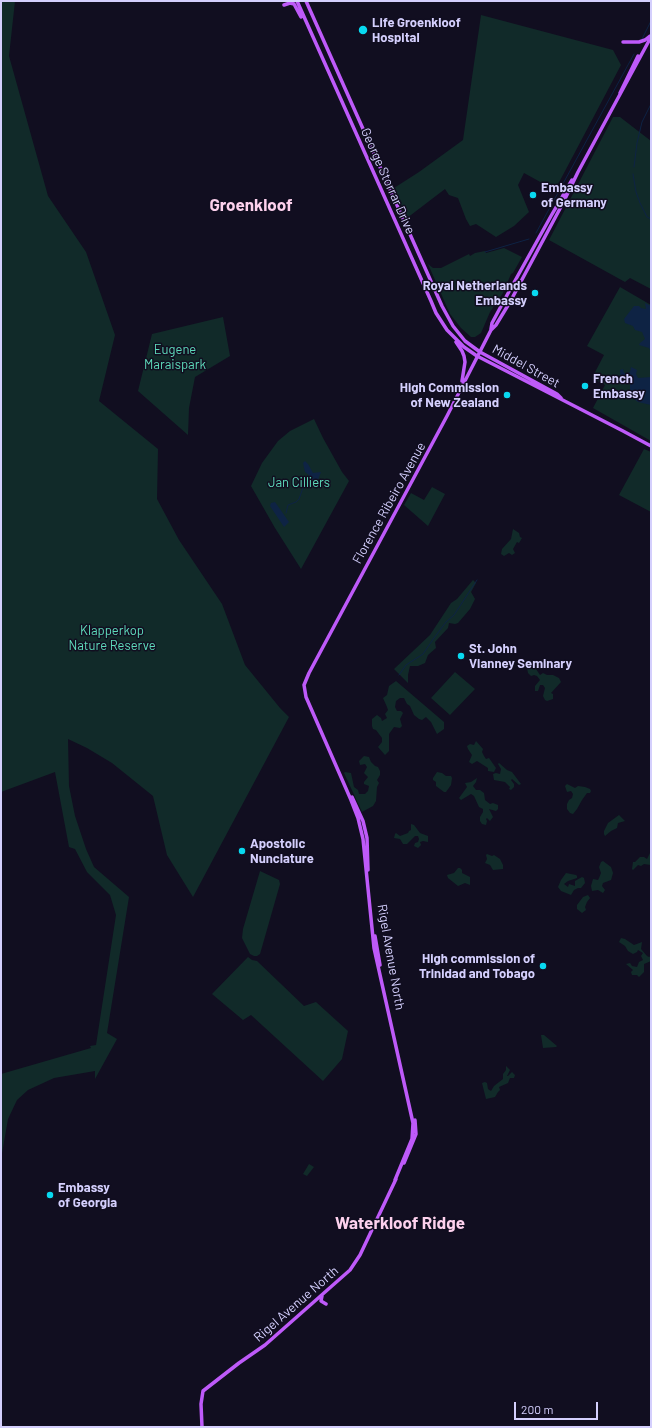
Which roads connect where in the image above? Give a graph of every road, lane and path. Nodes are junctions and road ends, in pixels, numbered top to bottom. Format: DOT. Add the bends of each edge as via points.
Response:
graph roads {
  1 [pos="297,1"];
  2 [pos="306,1"];
  3 [pos="284,5"];
  4 [pos="307,24"];
  5 [pos="651,35"];
  6 [pos="623,42"];
  7 [pos="371,147"];
  8 [pos="577,174"];
  9 [pos="376,180"];
  10 [pos="386,181"];
  11 [pos="394,218"];
  12 [pos="404,220"];
  13 [pos="398,229"];
  14 [pos="529,265"];
  15 [pos="520,272"];
  16 [pos="491,330"];
  17 [pos="453,337"];
  18 [pos="480,352"];
  19 [pos="477,356"];
  20 [pos="462,384"];
  21 [pos="562,399"];
  22 [pos="651,446"];
  23 [pos="304,685"];
  24 [pos="325,738"];
  25 [pos="358,818"];
  26 [pos="363,821"];
  27 [pos="360,828"];
  28 [pos="395,1180"];
  29 [pos="322,1295"];
  30 [pos="326,1304"];
  31 [pos="202,1427"];
  1 -- 4 [label="main road, George Storrar Drive"];
  2 -- 7 [label="main road, George Storrar Drive"];
  3 -- 4 [label="main road" via="294,4"];
  4 -- 9 [label="main road, George Storrar Drive"];
  5 -- 6 [label="main road" via="639,42"];
  5 -- 8 [label="main road, Florence Ribeiro Avenue" via="621,87"];
  7 -- 9 [label="main road" via="380,173"];
  7 -- 10 [label="main road, George Storrar Drive"];
  8 -- 14 [label="main road, Florence Ribeiro Avenue"];
  8 -- 15 [label="main road, Florence Ribeiro Avenue"];
  9 -- 10 [label="main road"];
  9 -- 11 [label="main road, George Storrar Drive"];
  10 -- 12 [label="main road, George Storrar Drive"];
  11 -- 12 [label="main road"];
  11 -- 13 [label="main road, George Storrar Drive"];
  12 -- 13 [label="main road"];
  12 -- 18 [label="main road, George Storrar Drive" via="453,326 465,341"];
  13 -- 17 [label="main road, George Storrar Drive" via="436,313"];
  14 -- 15 [label="main road"];
  14 -- 16 [label="main road, Florence Ribeiro Avenue"];
  15 -- 16 [label="main road, Florence Ribeiro Avenue" via="492,323"];
  16 -- 18 [label="main road, Florence Ribeiro Avenue"];
  17 -- 19 [label="main road, George Storrar Drive"];
  17 -- 20 [label="main road" via="464,356"];
  18 -- 19 [label="main road, Florence Ribeiro Avenue"];
  18 -- 21 [label="main road, Middel Street"];
  19 -- 20 [label="main road, Florence Ribeiro Avenue"];
  19 -- 21 [label="main road, Middel Street"];
  20 -- 23 [label="main road, Florence Ribeiro Avenue" via="442,427"];
  21 -- 22 [label="main road, Middel Street"];
  23 -- 24 [label="main road, Rigel Avenue North" via="306,696"];
  24 -- 25 [label="main road, Rigel Avenue North"];
  24 -- 26 [label="main road, Rigel Avenue North"];
  25 -- 26 [label="main road"];
  25 -- 27 [label="main road, Rigel Avenue North"];
  26 -- 27 [label="main road"];
  26 -- 28 [label="main road, Rigel Avenue North" via="367,838 369,883 377,948 417,1129 413,1144"];
  27 -- 28 [label="main road, Rigel Avenue North" via="374,948 413,1123 412,1139"];
  28 -- 29 [label="main road, Rigel Avenue North" via="356,1263"];
  29 -- 30 [label="main road" via="321,1301"];
  29 -- 31 [label="main road, Rigel Avenue North" via="265,1345 203,1391"];
}
